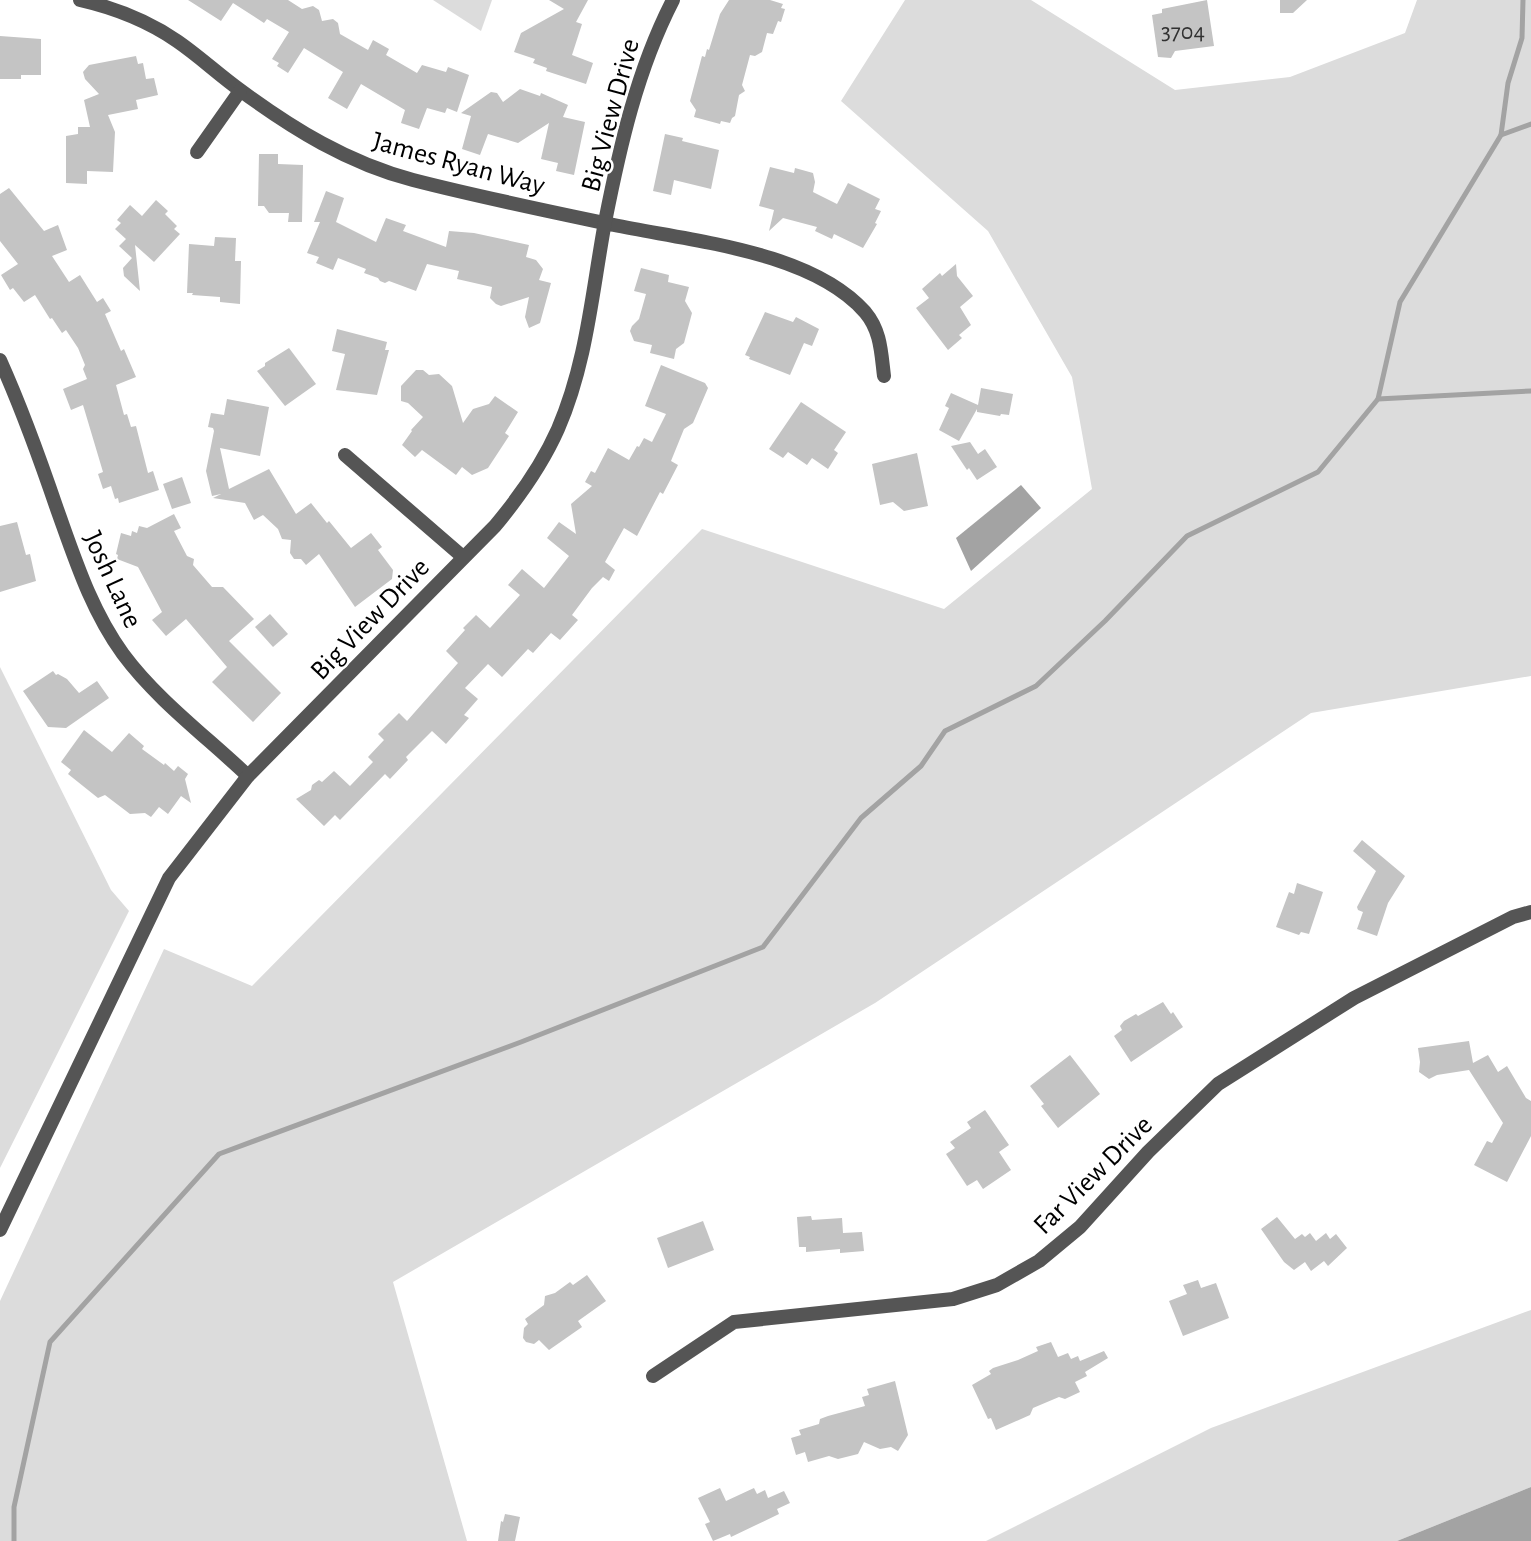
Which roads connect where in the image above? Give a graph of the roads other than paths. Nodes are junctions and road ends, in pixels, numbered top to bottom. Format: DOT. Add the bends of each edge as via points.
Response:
graph roads {
  1 [pos="80,0"];
  2 [pos="673,0"];
  3 [pos="240,91"];
  4 [pos="197,152"];
  5 [pos="605,223"];
  6 [pos="0,360"];
  7 [pos="884,376"];
  8 [pos="345,455"];
  9 [pos="463,558"];
  10 [pos="248,776"];
  11 [pos="1531,912"];
  12 [pos="0,1230"];
  13 [pos="653,1376"];
  1 -- 3 [label="street, James Ryan Way" via="127,13 149,25"];
  2 -- 5 [label="street, Big View Drive" via="636,87"];
  3 -- 4 [label="street"];
  3 -- 5 [label="street, James Ryan Way" via="302,133 373,168"];
  5 -- 7 [label="street, James Ryan Way" via="771,257 809,271 863,310 877,328"];
  5 -- 9 [label="street, Big View Drive" via="581,363 558,428 520,496"];
  6 -- 10 [label="street, Josh Lane" via="29,428 83,584 102,621 141,676"];
  8 -- 9 [label="street"];
  9 -- 10 [label="street, Big View Drive"];
  10 -- 12 [label="street, Big View Drive" via="169,878"];
  11 -- 13 [label="street, Far View Drive" via="1354,998 1218,1084 1080,1227 1039,1261 997,1284 953,1299 734,1322"];
}
